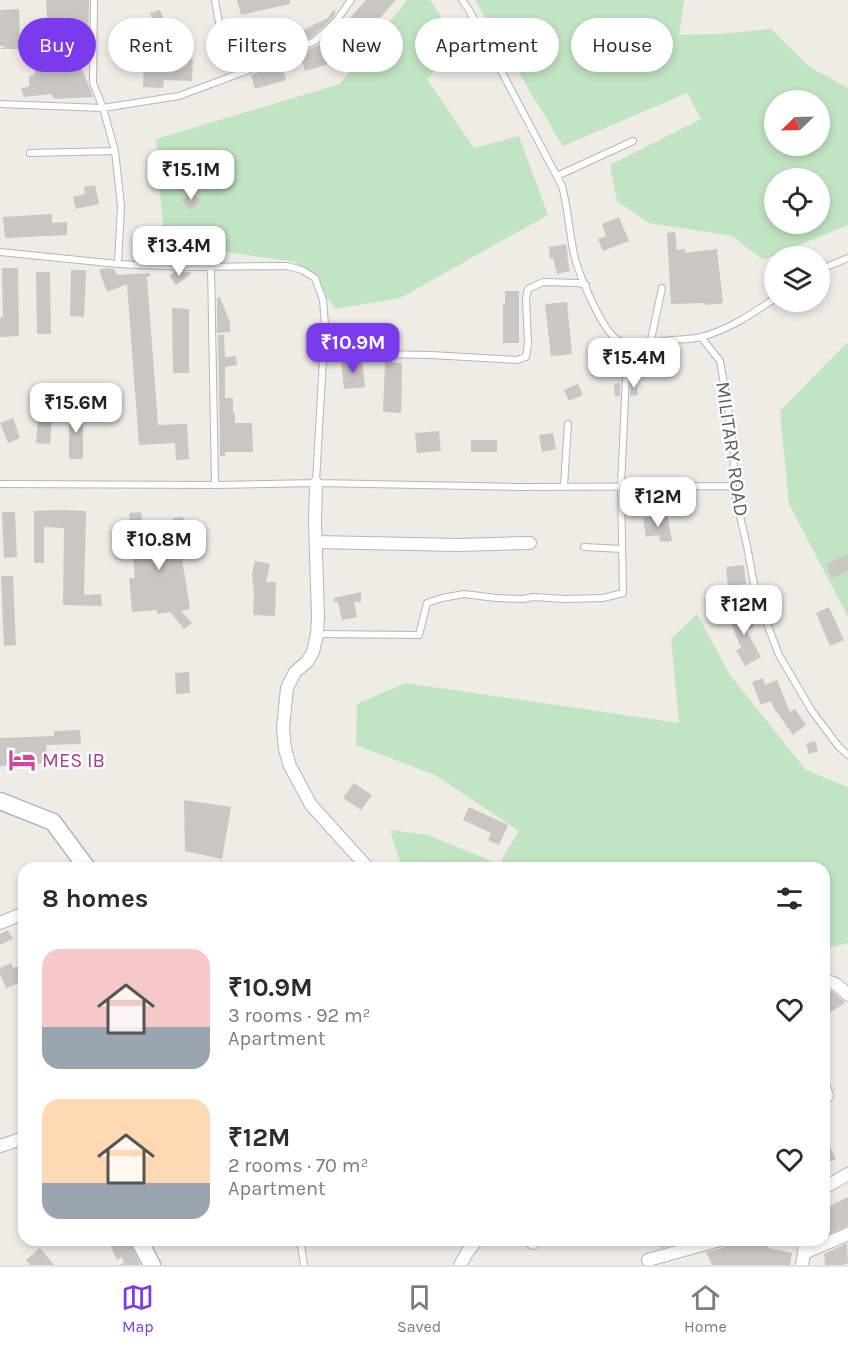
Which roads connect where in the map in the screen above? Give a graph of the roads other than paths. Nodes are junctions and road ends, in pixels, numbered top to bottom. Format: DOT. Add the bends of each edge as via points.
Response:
graph roads {
  1 [pos="94,0"];
  2 [pos="215,0"];
  3 [pos="351,0"];
  4 [pos="462,0"];
  5 [pos="218,18"];
  6 [pos="0,104"];
  7 [pos="103,108"];
  8 [pos="633,141"];
  9 [pos="115,151"];
  10 [pos="30,153"];
  11 [pos="557,177"];
  12 [pos="0,252"];
  13 [pos="848,258"];
  14 [pos="118,264"];
  15 [pos="830,265"];
  16 [pos="212,266"];
  17 [pos="586,285"];
  18 [pos="662,288"];
  19 [pos="764,305"];
  20 [pos="701,337"];
  21 [pos="650,344"];
  22 [pos="324,353"];
  23 [pos="626,376"];
  24 [pos="568,424"];
  25 [pos="316,483"];
  26 [pos="0,484"];
  27 [pos="215,485"];
  28 [pos="564,486"];
  29 [pos="621,486"];
  30 [pos="734,486"];
  31 [pos="316,542"];
  32 [pos="530,543"];
  33 [pos="584,547"];
  34 [pos="622,549"];
  35 [pos="316,634"];
  36 [pos="848,755"];
  37 [pos="0,801"];
  38 [pos="83,862"];
  39 [pos="363,862"];
  40 [pos="18,916"];
  41 [pos="0,923"];
  42 [pos="830,982"];
  43 [pos="848,995"];
  44 [pos="18,1140"];
  45 [pos="0,1146"];
  46 [pos="848,1174"];
  47 [pos="830,1184"];
  48 [pos="848,1234"];
  49 [pos="830,1242"];
  50 [pos="142,1246"];
  51 [pos="301,1246"];
  52 [pos="472,1246"];
  53 [pos="698,1246"];
  54 [pos="820,1246"];
  55 [pos="804,1253"];
  56 [pos="648,1260"];
  57 [pos="152,1265"];
  58 [pos="304,1265"];
  59 [pos="460,1265"];
  1 -- 7 [label="lane" via="93,83"];
  2 -- 5 [label="lane"];
  3 -- 7 [label="lane" via="315,41 179,96"];
  4 -- 11 [label="lane"];
  6 -- 7 [label="lane"];
  7 -- 9 [label="lane"];
  8 -- 11 [label="lane"];
  9 -- 10 [label="lane"];
  9 -- 14 [label="lane" via="121,206"];
  11 -- 17 [label="lane" via="565,196 574,255"];
  12 -- 14 [label="lane"];
  13 -- 15 [label="lane"];
  14 -- 16 [label="lane"];
  16 -- 22 [label="lane" via="287,266 315,278 325,324"];
  16 -- 27 [label="lane"];
  17 -- 21 [label="lane" via="597,315 609,333 618,341"];
  17 -- 22 [label="lane" via="543,282 528,289 528,350 526,357 517,360"];
  18 -- 21 [label="lane"];
  19 -- 20 [label="lane" via="732,325"];
  20 -- 21 [label="lane"];
  20 -- 30 [label="lane, MILITARY ROAD" via="720,361 734,454"];
  22 -- 25 [label="lane"];
  23 -- 29 [label="lane"];
  24 -- 28 [label="lane"];
  25 -- 27 [label="lane"];
  25 -- 28 [label="lane"];
  25 -- 31 [label="street"];
  26 -- 27 [label="lane"];
  28 -- 29 [label="lane"];
  29 -- 30 [label="lane"];
  29 -- 34 [label="lane"];
  30 -- 36 [label="lane, MILITARY ROAD" via="756,595 778,655 812,711"];
  31 -- 32 [label="street"];
  31 -- 35 [label="street"];
  33 -- 34 [label="lane"];
  34 -- 35 [label="lane" via="623,593 565,599 464,594 427,603 419,635"];
  35 -- 39 [label="street" via="313,652 287,688 285,749 311,805"];
  37 -- 38 [label="main road" via="53,822"];
  40 -- 41 [label="street"];
  42 -- 43 [label="street"];
  44 -- 45 [label="street"];
  46 -- 47 [label="street"];
  48 -- 49 [label="street"];
  50 -- 57 [label="main road"];
  51 -- 58 [label="lane"];
  52 -- 59 [label="street"];
  53 -- 56 [label="street"];
  54 -- 55 [label="street"];
}
